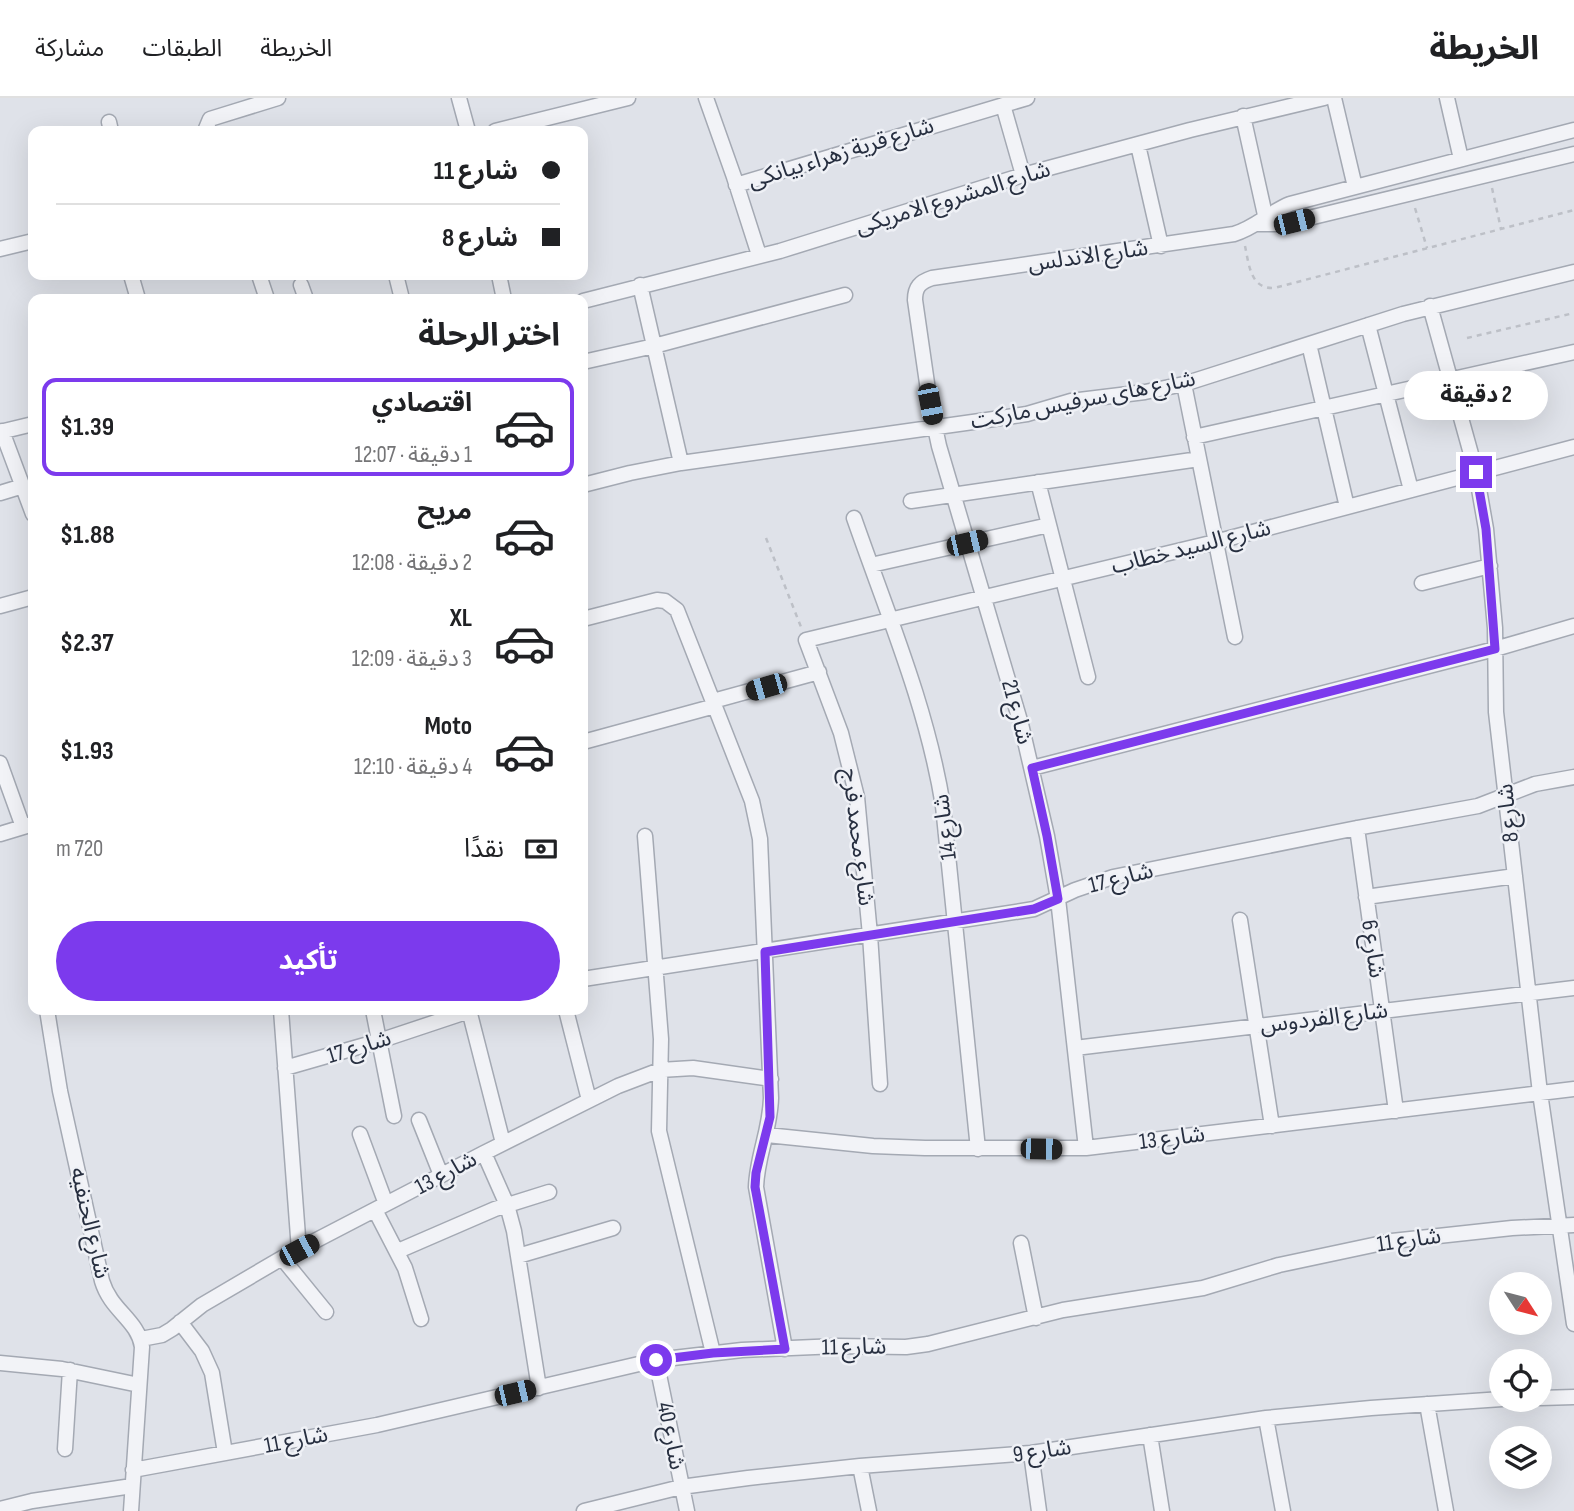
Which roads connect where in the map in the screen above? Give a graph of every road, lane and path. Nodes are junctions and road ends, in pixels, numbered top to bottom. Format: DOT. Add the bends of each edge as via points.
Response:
graph roads {
  1 [pos="278,98"];
  2 [pos="459,98"];
  3 [pos="628,98"];
  4 [pos="706,98"];
  5 [pos="1027,98"];
  6 [pos="1324,98"];
  7 [pos="1334,98"];
  8 [pos="1447,98"];
  9 [pos="1003,105"];
  10 [pos="1243,117"];
  11 [pos="205,126"];
  12 [pos="467,126"];
  13 [pos="515,126"];
  14 [pos="1574,130"];
  15 [pos="1138,145"];
  16 [pos="1574,153"];
  17 [pos="1461,159"];
  18 [pos="1489,174"];
  19 [pos="1023,175"];
  20 [pos="1466,180"];
  21 [pos="736,185"];
  22 [pos="1355,187"];
  23 [pos="1411,193"];
  24 [pos="1323,195"];
  25 [pos="1574,210"];
  26 [pos="1328,214"];
  27 [pos="1263,222"];
  28 [pos="1501,229"];
  29 [pos="1242,232"];
  30 [pos="28,242"];
  31 [pos="1161,246"];
  32 [pos="1427,248"];
  33 [pos="0,249"];
  34 [pos="759,255"];
  35 [pos="1574,272"];
  36 [pos="640,285"];
  37 [pos="918,285"];
  38 [pos="845,295"];
  39 [pos="588,300"];
  40 [pos="1430,306"];
  41 [pos="1574,313"];
  42 [pos="1368,325"];
  43 [pos="1467,338"];
  44 [pos="1309,344"];
  45 [pos="654,346"];
  46 [pos="1574,352"];
  47 [pos="588,361"];
  48 [pos="1450,379"];
  49 [pos="1184,384"];
  50 [pos="1385,393"];
  51 [pos="1324,407"];
  52 [pos="28,425"];
  53 [pos="934,428"];
  54 [pos="1,432"];
  55 [pos="1194,438"];
  56 [pos="1574,447"];
  57 [pos="1199,459"];
  58 [pos="681,463"];
  59 [pos="1476,472"];
  60 [pos="1038,482"];
  61 [pos="588,484"];
  62 [pos="23,486"];
  63 [pos="1411,490"];
  64 [pos="0,493"];
  65 [pos="953,494"];
  66 [pos="28,500"];
  67 [pos="911,502"];
  68 [pos="1347,507"];
  69 [pos="854,518"];
  70 [pos="1049,525"];
  71 [pos="766,538"];
  72 [pos="1215,542"];
  73 [pos="967,543"];
  74 [pos="871,565"];
  75 [pos="1490,566"];
  76 [pos="1063,578"];
  77 [pos="1422,583"];
  78 [pos="983,597"];
  79 [pos="28,598"];
  80 [pos="0,606"];
  81 [pos="588,618"];
  82 [pos="890,619"];
  83 [pos="1574,626"];
  84 [pos="1236,637"];
  85 [pos="806,640"];
  86 [pos="1495,649"];
  87 [pos="819,672"];
  88 [pos="1088,677"];
  89 [pos="714,703"];
  90 [pos="588,741"];
  91 [pos="0,763"];
  92 [pos="1032,768"];
  93 [pos="1574,778"];
  94 [pos="1506,796"];
  95 [pos="28,825"];
  96 [pos="1357,828"];
  97 [pos="0,834"];
  98 [pos="645,836"];
  99 [pos="1515,876"];
  100 [pos="1366,897"];
  101 [pos="1058,899"];
  102 [pos="1240,920"];
  103 [pos="955,921"];
  104 [pos="870,935"];
  105 [pos="765,952"];
  106 [pos="654,968"];
  107 [pos="588,978"];
  108 [pos="1574,988"];
  109 [pos="1528,993"];
  110 [pos="1381,1011"];
  111 [pos="48,1015"];
  112 [pos="281,1015"];
  113 [pos="374,1015"];
  114 [pos="455,1015"];
  115 [pos="471,1015"];
  116 [pos="567,1015"];
  117 [pos="1256,1026"];
  118 [pos="379,1041"];
  119 [pos="1075,1048"];
  120 [pos="285,1068"];
  121 [pos="660,1070"];
  122 [pos="771,1079"];
  123 [pos="880,1084"];
  124 [pos="1574,1089"];
  125 [pos="1540,1093"];
  126 [pos="589,1100"];
  127 [pos="1396,1111"];
  128 [pos="394,1116"];
  129 [pos="419,1120"];
  130 [pos="1272,1126"];
  131 [pos="360,1134"];
  132 [pos="767,1135"];
  133 [pos="503,1143"];
  134 [pos="1086,1148"];
  135 [pos="978,1149"];
  136 [pos="484,1153"];
  137 [pos="441,1175"];
  138 [pos="548,1192"];
  139 [pos="507,1205"];
  140 [pos="381,1207"];
  141 [pos="1574,1225"];
  142 [pos="1558,1226"];
  143 [pos="613,1228"];
  144 [pos="1021,1242"];
  145 [pos="299,1250"];
  146 [pos="398,1251"];
  147 [pos="518,1256"];
  148 [pos="282,1258"];
  149 [pos="326,1312"];
  150 [pos="1036,1318"];
  151 [pos="421,1319"];
  152 [pos="180,1322"];
  153 [pos="1574,1324"];
  154 [pos="141,1339"];
  155 [pos="785,1349"];
  156 [pos="713,1353"];
  157 [pos="656,1360"];
  158 [pos="0,1363"];
  159 [pos="70,1370"];
  160 [pos="139,1385"];
  161 [pos="539,1388"];
  162 [pos="1574,1397"];
  163 [pos="1552,1398"];
  164 [pos="1489,1400"];
  165 [pos="1427,1404"];
  166 [pos="1266,1418"];
  167 [pos="1150,1435"];
  168 [pos="65,1449"];
  169 [pos="225,1453"];
  170 [pos="1031,1453"];
  171 [pos="860,1466"];
  172 [pos="133,1470"];
  173 [pos="132,1486"];
  174 [pos="681,1488"];
  175 [pos="0,1509"];
  176 [pos="131,1511"];
  177 [pos="584,1511"];
  178 [pos="687,1511"];
  179 [pos="869,1511"];
  180 [pos="1039,1511"];
  181 [pos="1162,1511"];
  182 [pos="1283,1511"];
  183 [pos="1446,1511"];
  1 -- 11 [label="street" via="210,119"];
  2 -- 12 [label="street"];
  3 -- 13 [label="street"];
  4 -- 21 [label="street"];
  5 -- 9 [label="street, شارع قرية زهراء بيانكى"];
  6 -- 10 [label="street, شارع المشروع الامريكى"];
  7 -- 22 [label="street"];
  8 -- 17 [label="street"];
  9 -- 19 [label="street"];
  9 -- 21 [label="street, شارع قرية زهراء بيانكى"];
  10 -- 15 [label="street, شارع المشروع الامريكى"];
  10 -- 27 [label="street"];
  14 -- 17 [label="street, شارع الاندلس"];
  15 -- 19 [label="street, شارع المشروع الامريكى"];
  15 -- 31 [label="street"];
  16 -- 18 [label="street, شارع الاندلس"];
  17 -- 20 [label="street" via="1472,167"];
  17 -- 22 [label="street, شارع الاندلس"];
  18 -- 20 [label="street, شارع الاندلس"];
  18 -- 28 [label="path"];
  19 -- 34 [label="street, شارع المشروع الامريكى"];
  20 -- 23 [label="street, شارع الاندلس"];
  21 -- 34 [label="street"];
  22 -- 24 [label="street, شارع الاندلس"];
  23 -- 26 [label="street, شارع الاندلس"];
  23 -- 32 [label="path"];
  24 -- 26 [label="street" via="1318,209"];
  24 -- 27 [label="street, شارع الاندلس" via="1290,204"];
  25 -- 28 [label="path"];
  26 -- 27 [label="street, شارع الاندلس" via="1284,224"];
  27 -- 29 [label="street, شارع الاندلس"];
  28 -- 32 [label="path"];
  29 -- 31 [label="street, شارع الاندلس"];
  29 -- 32 [label="path" via="1254,279 1268,288"];
  30 -- 33 [label="street"];
  31 -- 37 [label="street, شارع الاندلس" via="943,276"];
  34 -- 36 [label="street, شارع المشروع الامريكى"];
  35 -- 40 [label="street, شارع هاى سرفيس ماركت"];
  36 -- 39 [label="street, شارع المشروع الامريكى"];
  36 -- 45 [label="street"];
  37 -- 53 [label="street, شارع 21" via="915,300"];
  38 -- 45 [label="street"];
  40 -- 42 [label="street, شارع هاى سرفيس ماركت"];
  40 -- 48 [label="street, شارع 8"];
  41 -- 43 [label="path"];
  42 -- 44 [label="street, شارع هاى سرفيس ماركت"];
  42 -- 50 [label="street"];
  44 -- 49 [label="street, شارع هاى سرفيس ماركت"];
  44 -- 51 [label="street"];
  45 -- 47 [label="street"];
  45 -- 58 [label="street"];
  46 -- 48 [label="street"];
  48 -- 50 [label="street"];
  48 -- 59 [label="street, شارع 8"];
  49 -- 53 [label="street, شارع هاى سرفيس ماركت"];
  49 -- 55 [label="street"];
  50 -- 51 [label="street"];
  50 -- 63 [label="street"];
  51 -- 55 [label="street"];
  51 -- 68 [label="street"];
  52 -- 54 [label="street"];
  53 -- 58 [label="street, شارع هاى سرفيس ماركت"];
  53 -- 65 [label="street, شارع 21"];
  54 -- 62 [label="street"];
  55 -- 57 [label="street"];
  56 -- 59 [label="street, شارع السيد خطاب"];
  57 -- 60 [label="street"];
  57 -- 72 [label="street"];
  58 -- 61 [label="street, شارع هاى سرفيس ماركت"];
  59 -- 63 [label="street, شارع السيد خطاب"];
  59 -- 75 [label="street, شارع 8"];
  60 -- 65 [label="street"];
  60 -- 70 [label="street"];
  62 -- 64 [label="street"];
  62 -- 66 [label="street"];
  63 -- 68 [label="street, شارع السيد خطاب"];
  65 -- 67 [label="street"];
  65 -- 73 [label="street, شارع 21"];
  68 -- 72 [label="street, شارع السيد خطاب"];
  69 -- 74 [label="street, شارع 14"];
  70 -- 73 [label="street"];
  70 -- 76 [label="street"];
  71 -- 85 [label="path"];
  72 -- 76 [label="street, شارع السيد خطاب"];
  72 -- 84 [label="street"];
  73 -- 74 [label="street"];
  73 -- 78 [label="street, شارع 21"];
  74 -- 82 [label="street, شارع 14"];
  75 -- 77 [label="street"];
  75 -- 86 [label="street, شارع 8"];
  76 -- 78 [label="street, شارع السيد خطاب"];
  76 -- 88 [label="street"];
  78 -- 82 [label="street, شارع السيد خطاب"];
  78 -- 92 [label="street, شارع 21"];
  79 -- 80 [label="street"];
  81 -- 89 [label="street" via="657,600 672,604"];
  82 -- 85 [label="street, شارع السيد خطاب"];
  82 -- 103 [label="street, شارع 14" via="938,773"];
  83 -- 86 [label="street"];
  85 -- 87 [label="street, شارع محمد فرج"];
  86 -- 92 [label="street"];
  86 -- 94 [label="street, شارع 8" via="1496,712"];
  87 -- 89 [label="street"];
  87 -- 104 [label="street, شارع محمد فرج" via="857,797"];
  89 -- 90 [label="street"];
  89 -- 105 [label="street" via="757,820"];
  91 -- 95 [label="street"];
  92 -- 101 [label="street, شارع 21"];
  93 -- 94 [label="street, شارع 17" via="1535,784"];
  94 -- 96 [label="street, شارع 17" via="1478,806"];
  94 -- 99 [label="street, شارع 8"];
  95 -- 97 [label="street"];
  96 -- 100 [label="street, شارع 6"];
  96 -- 101 [label="street, شارع 17" via="1113,877"];
  98 -- 106 [label="street"];
  99 -- 100 [label="street"];
  99 -- 109 [label="street, شارع 8"];
  100 -- 110 [label="street, شارع 6"];
  101 -- 103 [label="street, شارع 17" via="1034,909"];
  101 -- 119 [label="street, شارع 21"];
  102 -- 117 [label="street"];
  103 -- 104 [label="street, شارع 17"];
  103 -- 135 [label="street, شارع 14"];
  104 -- 105 [label="street, شارع 17"];
  104 -- 123 [label="street, شارع محمد فرج"];
  105 -- 106 [label="street, شارع 17"];
  105 -- 122 [label="street"];
  106 -- 107 [label="street, شارع 17"];
  106 -- 121 [label="street"];
  108 -- 109 [label="street, شارع الفردوس"];
  109 -- 110 [label="street, شارع الفردوس"];
  109 -- 125 [label="street, شارع 8"];
  110 -- 117 [label="street, شارع الفردوس"];
  110 -- 127 [label="street, شارع 6"];
  111 -- 154 [label="street, شارع الحنفيه" via="102,1281 111,1301"];
  112 -- 120 [label="street"];
  113 -- 118 [label="street"];
  114 -- 118 [label="street, شارع 17"];
  115 -- 133 [label="street"];
  116 -- 126 [label="street"];
  117 -- 119 [label="street, شارع الفردوس"];
  117 -- 130 [label="street"];
  118 -- 120 [label="street, شارع 17"];
  118 -- 128 [label="street"];
  119 -- 134 [label="street, شارع 21"];
  120 -- 145 [label="street"];
  121 -- 122 [label="street, شارع 13" via="693,1068"];
  121 -- 126 [label="street, شارع 13"];
  121 -- 156 [label="street" via="659,1131"];
  122 -- 132 [label="street"];
  124 -- 125 [label="street, شارع 13"];
  125 -- 127 [label="street, شارع 13"];
  125 -- 142 [label="street, شارع 8"];
  126 -- 133 [label="street, شارع 13"];
  127 -- 130 [label="street, شارع 13"];
  129 -- 137 [label="street"];
  130 -- 134 [label="street, شارع 13"];
  131 -- 140 [label="street"];
  132 -- 135 [label="street, شارع 13" via="873,1146"];
  132 -- 155 [label="street" via="755,1187"];
  133 -- 136 [label="street, شارع 13"];
  134 -- 135 [label="street, شارع 13"];
  136 -- 137 [label="street, شارع 13"];
  136 -- 139 [label="street"];
  137 -- 140 [label="street, شارع 13"];
  138 -- 139 [label="street"];
  139 -- 146 [label="street"];
  139 -- 147 [label="street"];
  140 -- 145 [label="street, شارع 13"];
  140 -- 146 [label="street"];
  141 -- 142 [label="street, شارع 11"];
  142 -- 150 [label="street, شارع 11" via="1392,1241 1203,1287"];
  142 -- 153 [label="street, شارع 8"];
  143 -- 147 [label="street"];
  144 -- 150 [label="street"];
  145 -- 148 [label="street, شارع 13"];
  146 -- 151 [label="street"];
  147 -- 161 [label="street"];
  148 -- 149 [label="street"];
  148 -- 152 [label="street, شارع 13" via="202,1304"];
  150 -- 155 [label="street, شارع 11" via="906,1347"];
  152 -- 154 [label="street, شارع 13" via="162,1335"];
  152 -- 169 [label="street" via="212,1373"];
  154 -- 160 [label="street"];
  155 -- 156 [label="street, شارع 11"];
  156 -- 157 [label="street, شارع 11"];
  157 -- 161 [label="street, شارع 11"];
  157 -- 174 [label="street, شارع 40"];
  158 -- 159 [label="street"];
  159 -- 160 [label="street"];
  159 -- 168 [label="street"];
  160 -- 172 [label="street"];
  161 -- 169 [label="street, شارع 11" via="388,1423"];
  162 -- 163 [label="street"];
  164 -- 165 [label="street, شارع 9"];
  165 -- 166 [label="street, شارع 9"];
  165 -- 183 [label="street"];
  166 -- 167 [label="street, شارع 9"];
  166 -- 182 [label="street"];
  167 -- 170 [label="street, شارع 9"];
  167 -- 181 [label="street"];
  169 -- 172 [label="street, شارع 11"];
  170 -- 171 [label="street, شارع 9"];
  170 -- 180 [label="street"];
  171 -- 174 [label="street, شارع 9"];
  171 -- 179 [label="street"];
  172 -- 173 [label="street"];
  173 -- 175 [label="street"];
  173 -- 176 [label="street"];
  174 -- 177 [label="street, شارع 9"];
  174 -- 178 [label="street, شارع 40"];
}
